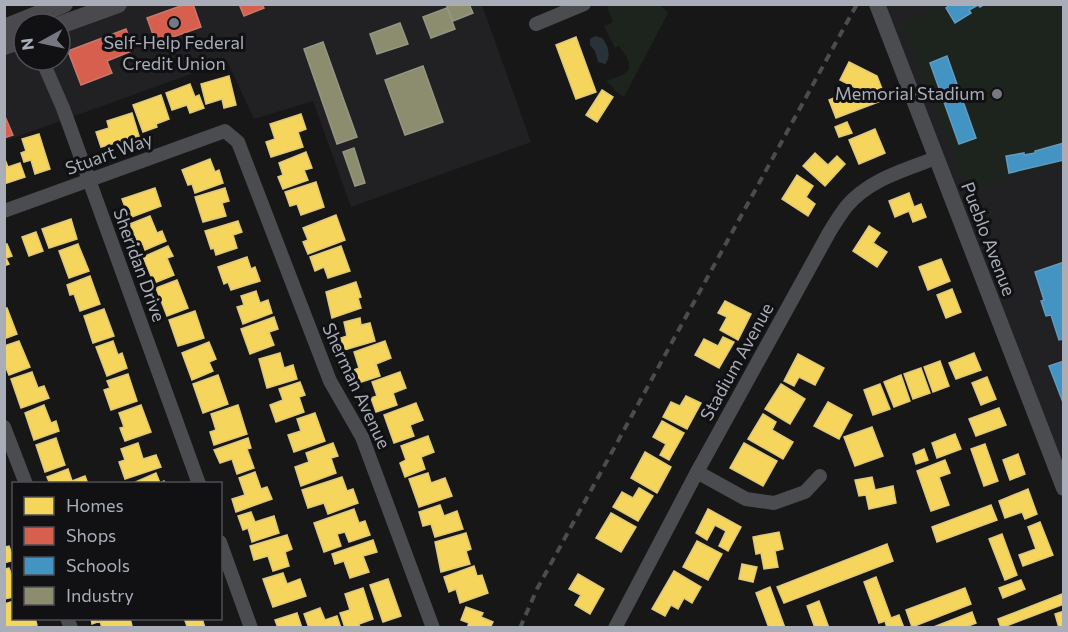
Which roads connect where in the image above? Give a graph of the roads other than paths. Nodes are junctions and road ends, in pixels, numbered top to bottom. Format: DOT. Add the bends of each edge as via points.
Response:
graph roads {
  1 [pos="64,4"];
  2 [pos="118,4"];
  3 [pos="584,4"];
  4 [pos="877,4"];
  5 [pos="51,12"];
  6 [pos="72,21"];
  7 [pos="536,24"];
  8 [pos="47,72"];
  9 [pos="225,131"];
  10 [pos="936,158"];
  11 [pos="89,180"];
  12 [pos="4,210"];
  13 [pos="4,427"];
  14 [pos="697,472"];
  15 [pos="820,476"];
  16 [pos="26,482"];
  17 [pos="199,482"];
  18 [pos="1064,488"];
  19 [pos="222,547"];
  20 [pos="251,627"];
  21 [pos="434,627"];
  22 [pos="615,627"];
  1 -- 5 [label="main road"];
  2 -- 6 [label="main road"];
  3 -- 7 [label="street"];
  4 -- 10 [label="street, Pueblo Avenue"];
  8 -- 11 [label="street, Sheridan Drive"];
  9 -- 11 [label="street, Stuart Way"];
  9 -- 21 [label="street, Sherman Avenue" via="238,142 330,381 362,437"];
  10 -- 14 [label="street, Stadium Avenue" via="869,187 847,206"];
  10 -- 18 [label="street, Pueblo Avenue"];
  11 -- 12 [label="street, Stuart Way"];
  11 -- 17 [label="street, Sheridan Drive"];
  13 -- 16 [label="street"];
  14 -- 15 [label="street" via="746,500 774,503 805,492"];
  14 -- 22 [label="street, Stadium Avenue"];
  19 -- 20 [label="street"];
}
